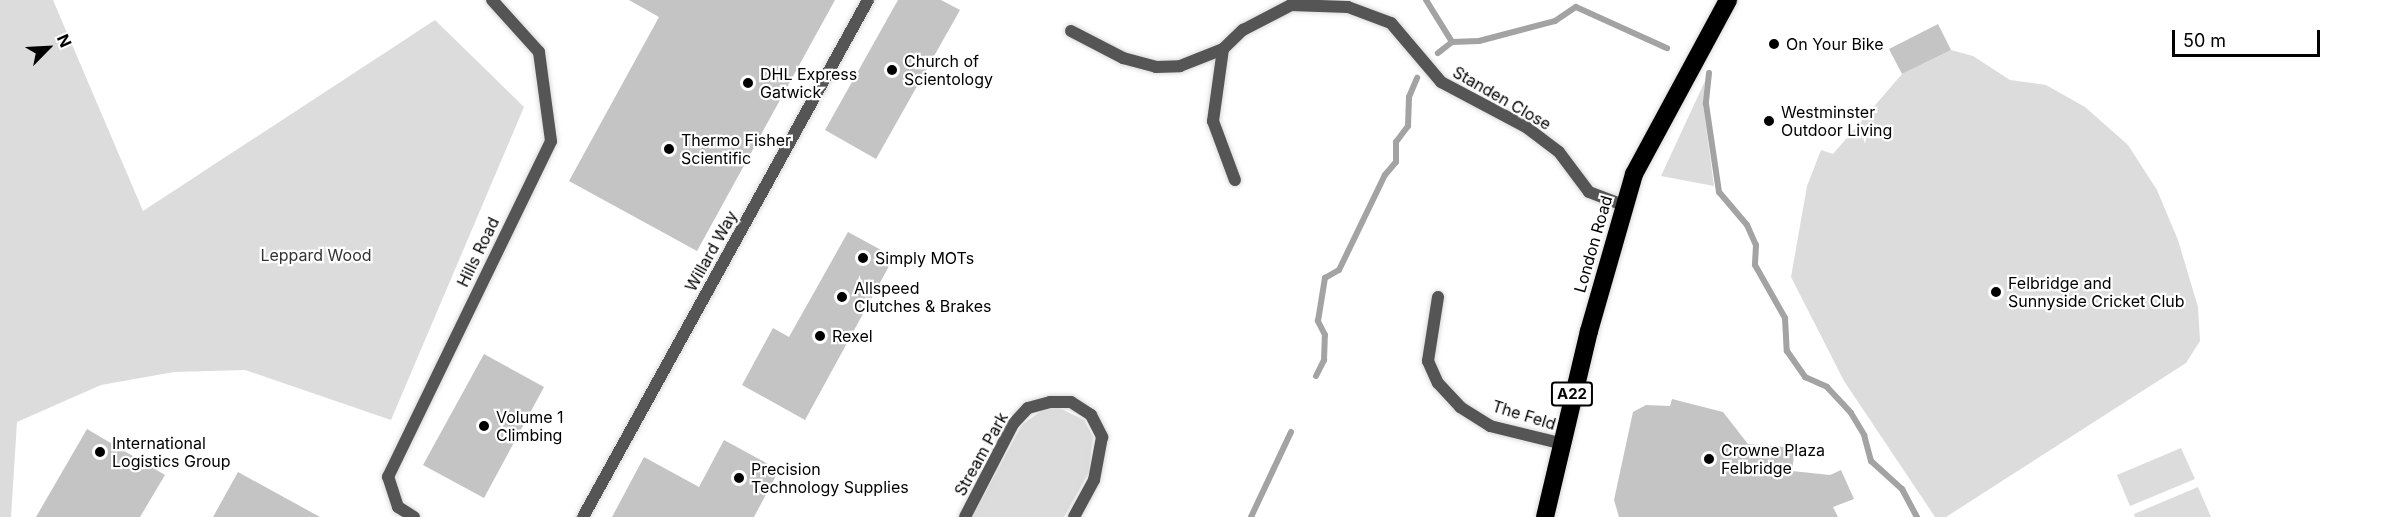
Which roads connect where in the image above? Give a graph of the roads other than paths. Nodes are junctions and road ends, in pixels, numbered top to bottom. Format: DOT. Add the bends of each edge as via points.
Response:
graph roads {
  1 [pos="492,0"];
  2 [pos="868,0"];
  3 [pos="1728,0"];
  4 [pos="1071,31"];
  5 [pos="1223,49"];
  6 [pos="1235,180"];
  7 [pos="1623,205"];
  8 [pos="1438,297"];
  9 [pos="1560,443"];
  10 [pos="414,517"];
  11 [pos="583,517"];
  12 [pos="965,517"];
  13 [pos="1074,517"];
  14 [pos="1545,517"];
  1 -- 10 [label="street, Hills Road" via="539,52 551,141 388,477 398,507"];
  2 -- 11 [label="street, Willard Way"];
  3 -- 7 [label="highway, London Road / A22" via="1634,174"];
  4 -- 5 [label="street, Standen Close" via="1094,47 1156,67 1180,66"];
  5 -- 6 [label="street" via="1213,121"];
  5 -- 7 [label="street, Standen Close" via="1243,30 1291,5 1348,7 1391,23 1441,82 1526,128 1559,152 1589,192"];
  7 -- 9 [label="highway, London Road / A22"];
  8 -- 9 [label="street, The Feld" via="1428,361 1438,383 1460,407 1490,426"];
  9 -- 14 [label="highway, London Road / A22"];
  12 -- 13 [label="street, Stream Park" via="1013,424 1028,408 1050,402 1071,402 1091,415 1102,437 1094,480"];
}
